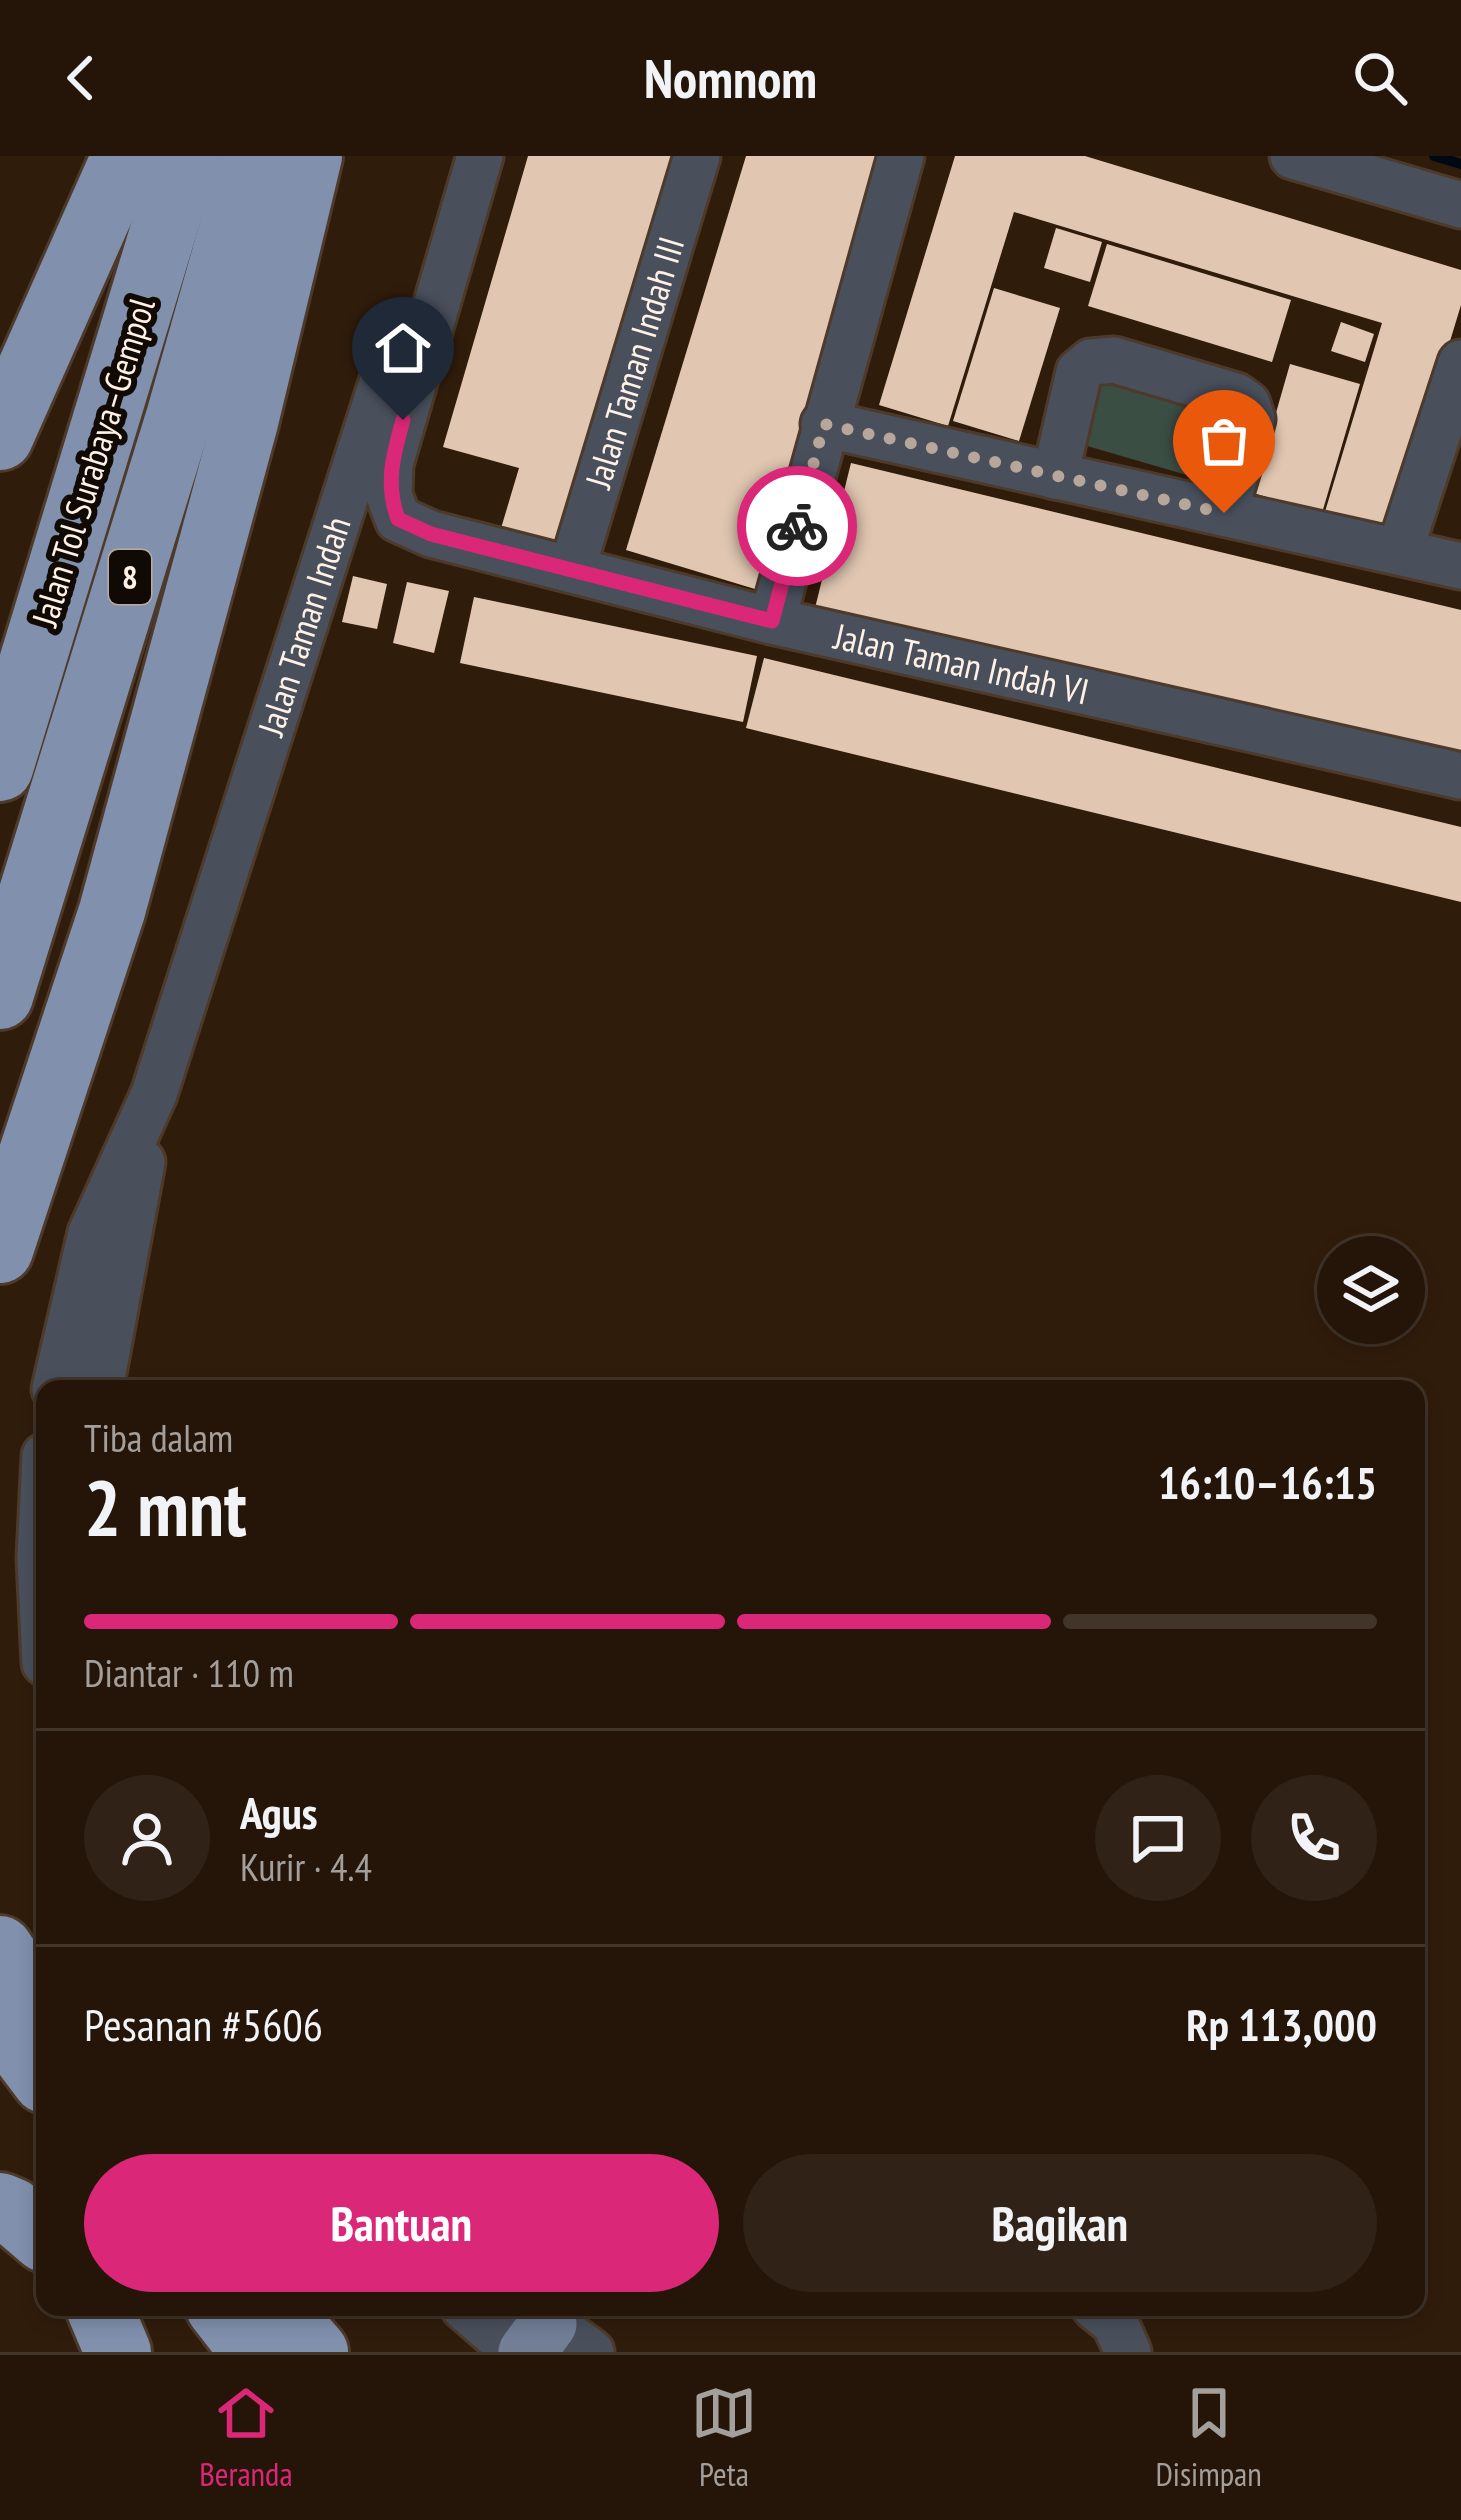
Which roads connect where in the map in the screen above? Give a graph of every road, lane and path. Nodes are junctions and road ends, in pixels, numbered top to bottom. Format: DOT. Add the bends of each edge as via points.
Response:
graph roads {
  1 [pos="125,156"];
  2 [pos="186,156"];
  3 [pos="253,156"];
  4 [pos="309,156"];
  5 [pos="454,156"];
  6 [pos="480,156"];
  7 [pos="697,156"];
  8 [pos="902,156"];
  9 [pos="1293,156"];
  10 [pos="1461,205"];
  11 [pos="1461,363"];
  12 [pos="824,424"];
  13 [pos="0,436"];
  14 [pos="1055,476"];
  15 [pos="1224,513"];
  16 [pos="1400,550"];
  17 [pos="1461,566"];
  18 [pos="572,569"];
  19 [pos="772,621"];
  20 [pos="0,768"];
  21 [pos="1461,776"];
  22 [pos="0,997"];
  23 [pos="80,1008"];
  24 [pos="154,1094"];
  25 [pos="0,1169"];
  26 [pos="0,1250"];
  27 [pos="57,1380"];
  28 [pos="102,1380"];
  29 [pos="0,1949"];
  30 [pos="36,2002"];
  31 [pos="0,2020"];
  32 [pos="36,2068"];
  33 [pos="0,2206"];
  34 [pos="36,2231"];
  35 [pos="103,2316"];
  36 [pos="226,2316"];
  37 [pos="284,2316"];
  38 [pos="487,2316"];
  39 [pos="1106,2316"];
  40 [pos="542,2337"];
  41 [pos="118,2352"];
  42 [pos="254,2352"];
  43 [pos="316,2352"];
  44 [pos="1128,2352"];
  1 -- 13 [label="highway"];
  2 -- 20 [label="highway, Jalan Tol Surabaya–Gempol / 8"];
  3 -- 22 [label="highway, Jalan Tol Surabaya–Gempol / 8"];
  4 -- 23 [label="highway" via="245,422"];
  5 -- 24 [label="street, Jalan Taman Indah"];
  6 -- 18 [label="street, Jalan Taman Indah VI" via="390,464 389,495 398,519 431,534"];
  7 -- 18 [label="street, Jalan Taman Indah III"];
  8 -- 12 [label="street"];
  9 -- 10 [label="street"];
  11 -- 16 [label="street"];
  12 -- 14 [label="street"];
  12 -- 19 [label="street"];
  14 -- 15 [label="street"];
  14 -- 15 [label="street" via="1079,372 1114,360 1247,404 1252,419"];
  15 -- 16 [label="street"];
  16 -- 17 [label="street"];
  18 -- 19 [label="street, Jalan Taman Indah VI"];
  19 -- 21 [label="street, Jalan Taman Indah VI"];
  23 -- 25 [label="highway" via="37,1058"];
  23 -- 26 [label="highway"];
  24 -- 27 [label="street, Jalan Taman Indah" via="91,1232"];
  24 -- 28 [label="street, Jalan Taman Indah"];
  29 -- 30 [label="highway"];
  31 -- 32 [label="highway"];
  33 -- 34 [label="highway"];
  35 -- 41 [label="highway"];
  36 -- 42 [label="highway"];
  37 -- 43 [label="highway"];
  38 -- 40 [label="street"];
  39 -- 44 [label="street"];
}
